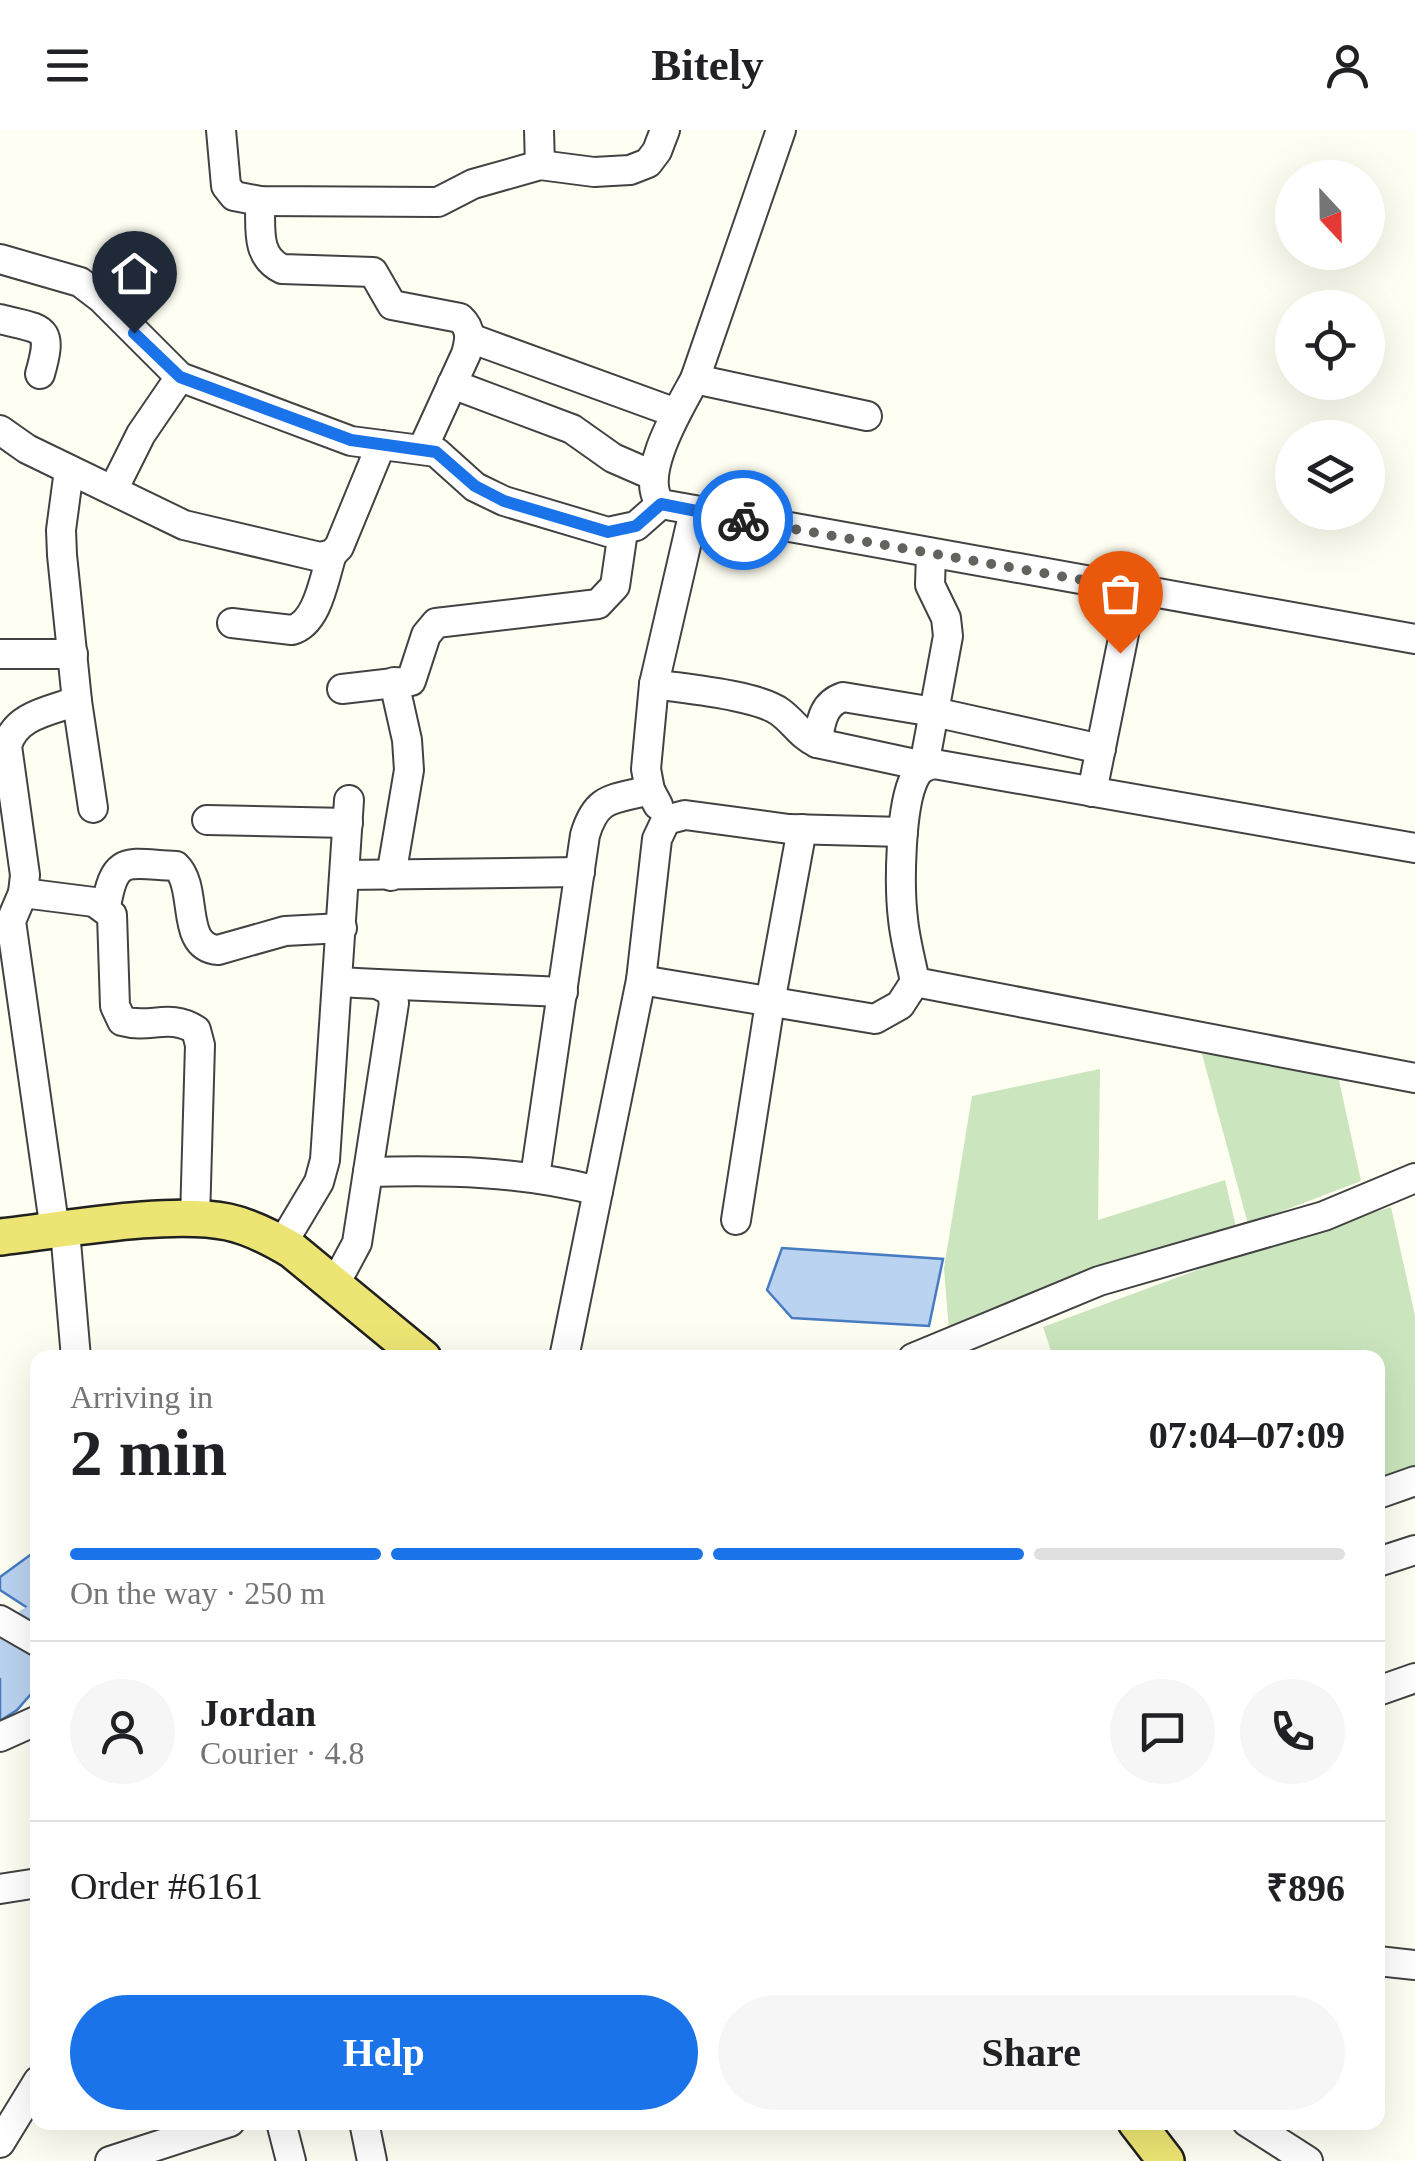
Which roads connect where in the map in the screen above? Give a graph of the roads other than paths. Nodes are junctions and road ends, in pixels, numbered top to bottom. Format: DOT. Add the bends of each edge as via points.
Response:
graph roads {
  1 [pos="220,130"];
  2 [pos="539,130"];
  3 [pos="665,130"];
  4 [pos="781,130"];
  5 [pos="540,164"];
  6 [pos="260,201"];
  7 [pos="0,259"];
  8 [pos="0,320"];
  9 [pos="470,338"];
  10 [pos="40,374"];
  11 [pos="180,377"];
  12 [pos="695,378"];
  13 [pos="452,384"];
  14 [pos="676,413"];
  15 [pos="868,416"];
  16 [pos="0,430"];
  17 [pos="381,445"];
  18 [pos="423,448"];
  19 [pos="69,470"];
  20 [pos="652,475"];
  21 [pos="113,490"];
  22 [pos="661,504"];
  23 [pos="694,511"];
  24 [pos="624,531"];
  25 [pos="332,554"];
  26 [pos="931,554"];
  27 [pos="1133,589"];
  28 [pos="232,623"];
  29 [pos="1415,639"];
  30 [pos="0,654"];
  31 [pos="72,654"];
  32 [pos="394,682"];
  33 [pos="654,684"];
  34 [pos="342,689"];
  35 [pos="77,701"];
  36 [pos="934,712"];
  37 [pos="14,719"];
  38 [pos="816,743"];
  39 [pos="1102,749"];
  40 [pos="924,766"];
  41 [pos="650,790"];
  42 [pos="1092,792"];
  43 [pos="93,808"];
  44 [pos="207,820"];
  45 [pos="666,820"];
  46 [pos="802,829"];
  47 [pos="903,832"];
  48 [pos="1415,848"];
  49 [pos="580,872"];
  50 [pos="345,875"];
  51 [pos="391,876"];
  52 [pos="23,893"];
  53 [pos="106,907"];
  54 [pos="342,928"];
  55 [pos="641,980"];
  56 [pos="338,982"];
  57 [pos="915,982"];
  58 [pos="378,984"];
  59 [pos="562,992"];
  60 [pos="770,1003"];
  61 [pos="1415,1078"];
  62 [pos="368,1172"];
  63 [pos="535,1177"];
  64 [pos="1415,1178"];
  65 [pos="598,1191"];
  66 [pos="195,1220"];
  67 [pos="736,1220"];
  68 [pos="60,1230"];
  69 [pos="0,1237"];
  70 [pos="282,1244"];
  71 [pos="335,1284"];
  72 [pos="75,1350"];
  73 [pos="413,1350"];
  74 [pos="566,1350"];
  75 [pos="932,1350"];
  76 [pos="1415,1481"];
  77 [pos="1385,1492"];
  78 [pos="1415,1550"];
  79 [pos="1385,1560"];
  80 [pos="0,1620"];
  81 [pos="30,1637"];
  82 [pos="1415,1678"];
  83 [pos="1385,1689"];
  84 [pos="30,1724"];
  85 [pos="0,1737"];
  86 [pos="30,1884"];
  87 [pos="0,1889"];
  88 [pos="1385,1963"];
  89 [pos="1415,1965"];
  90 [pos="30,2093"];
  91 [pos="205,2130"];
  92 [pos="283,2130"];
  93 [pos="366,2130"];
  94 [pos="1142,2130"];
  95 [pos="1260,2130"];
  96 [pos="0,2144"];
  97 [pos="110,2161"];
  98 [pos="290,2161"];
  99 [pos="372,2161"];
  100 [pos="1166,2161"];
  101 [pos="1308,2161"];
  1 -- 6 [label="street" via="229,193"];
  2 -- 5 [label="street"];
  3 -- 5 [label="street" via="648,162 630,170"];
  4 -- 12 [label="street"];
  5 -- 6 [label="street" via="438,202"];
  6 -- 9 [label="street" via="268,262 282,269 372,272 392,304 460,318"];
  7 -- 11 [label="street" via="80,282"];
  8 -- 10 [label="street" via="46,335"];
  9 -- 13 [label="street"];
  9 -- 14 [label="street"];
  11 -- 17 [label="street"];
  11 -- 21 [label="street"];
  12 -- 14 [label="street"];
  12 -- 15 [label="street"];
  13 -- 18 [label="street"];
  13 -- 20 [label="street" via="572,428 613,458"];
  14 -- 20 [label="street"];
  16 -- 19 [label="street"];
  17 -- 18 [label="street"];
  17 -- 25 [label="street"];
  18 -- 24 [label="street" via="504,501"];
  19 -- 21 [label="street"];
  19 -- 31 [label="street" via="61,530"];
  20 -- 22 [label="street"];
  21 -- 25 [label="street" via="184,525 320,557"];
  22 -- 23 [label="street"];
  22 -- 24 [label="street"];
  23 -- 26 [label="street"];
  23 -- 33 [label="street"];
  24 -- 32 [label="street" via="615,586 598,604 436,624 413,679"];
  25 -- 28 [label="street" via="302,627"];
  26 -- 27 [label="street"];
  26 -- 36 [label="street" via="930,585 948,636"];
  27 -- 29 [label="street"];
  27 -- 39 [label="street"];
  30 -- 31 [label="street"];
  31 -- 35 [label="street"];
  32 -- 34 [label="street"];
  32 -- 51 [label="street" via="409,770"];
  33 -- 38 [label="street" via="758,702"];
  33 -- 41 [label="street"];
  35 -- 37 [label="street"];
  35 -- 43 [label="street"];
  36 -- 38 [label="street" via="843,697 824,710"];
  36 -- 39 [label="street"];
  36 -- 40 [label="street"];
  37 -- 52 [label="street" via="7,746"];
  38 -- 40 [label="street"];
  39 -- 42 [label="street"];
  40 -- 42 [label="street"];
  40 -- 47 [label="street" via="915,775"];
  41 -- 45 [label="street"];
  41 -- 49 [label="street" via="592,812"];
  42 -- 48 [label="street"];
  44 -- 50 [label="street" via="349,812"];
  45 -- 46 [label="street" via="685,815"];
  45 -- 55 [label="street" via="657,839"];
  46 -- 47 [label="street"];
  46 -- 60 [label="street"];
  47 -- 57 [label="street" via="902,918"];
  49 -- 51 [label="street"];
  49 -- 59 [label="street"];
  50 -- 51 [label="street"];
  50 -- 54 [label="street"];
  52 -- 53 [label="street"];
  52 -- 68 [label="street" via="11,921"];
  53 -- 54 [label="street" via="110,880 120,867 176,866 187,886 196,940 206,949 285,930"];
  53 -- 66 [label="street" via="113,922 114,1006 122,1020 182,1021 196,1030"];
  54 -- 56 [label="street"];
  55 -- 60 [label="street"];
  55 -- 65 [label="street"];
  56 -- 58 [label="street"];
  56 -- 70 [label="street" via="326,1160"];
  57 -- 60 [label="street" via="900,1005 875,1019"];
  57 -- 61 [label="street"];
  58 -- 59 [label="street"];
  58 -- 62 [label="street" via="391,991 394,1003"];
  59 -- 63 [label="street"];
  60 -- 67 [label="street"];
  62 -- 63 [label="street"];
  62 -- 71 [label="street" via="357,1243"];
  63 -- 65 [label="street"];
  64 -- 75 [label="street" via="1324,1216 1099,1281"];
  65 -- 74 [label="street"];
  66 -- 68 [label="main road"];
  66 -- 70 [label="main road" via="226,1222"];
  68 -- 69 [label="main road"];
  68 -- 72 [label="street"];
  70 -- 71 [label="main road"];
  71 -- 73 [label="main road"];
  76 -- 77 [label="street"];
  78 -- 79 [label="street"];
  80 -- 81 [label="street"];
  82 -- 83 [label="street"];
  84 -- 85 [label="street"];
  86 -- 87 [label="street"];
  88 -- 89 [label="street"];
  90 -- 96 [label="street"];
  91 -- 97 [label="street"];
  92 -- 98 [label="street"];
  93 -- 99 [label="street"];
  94 -- 100 [label="main road"];
  95 -- 101 [label="street"];
}
